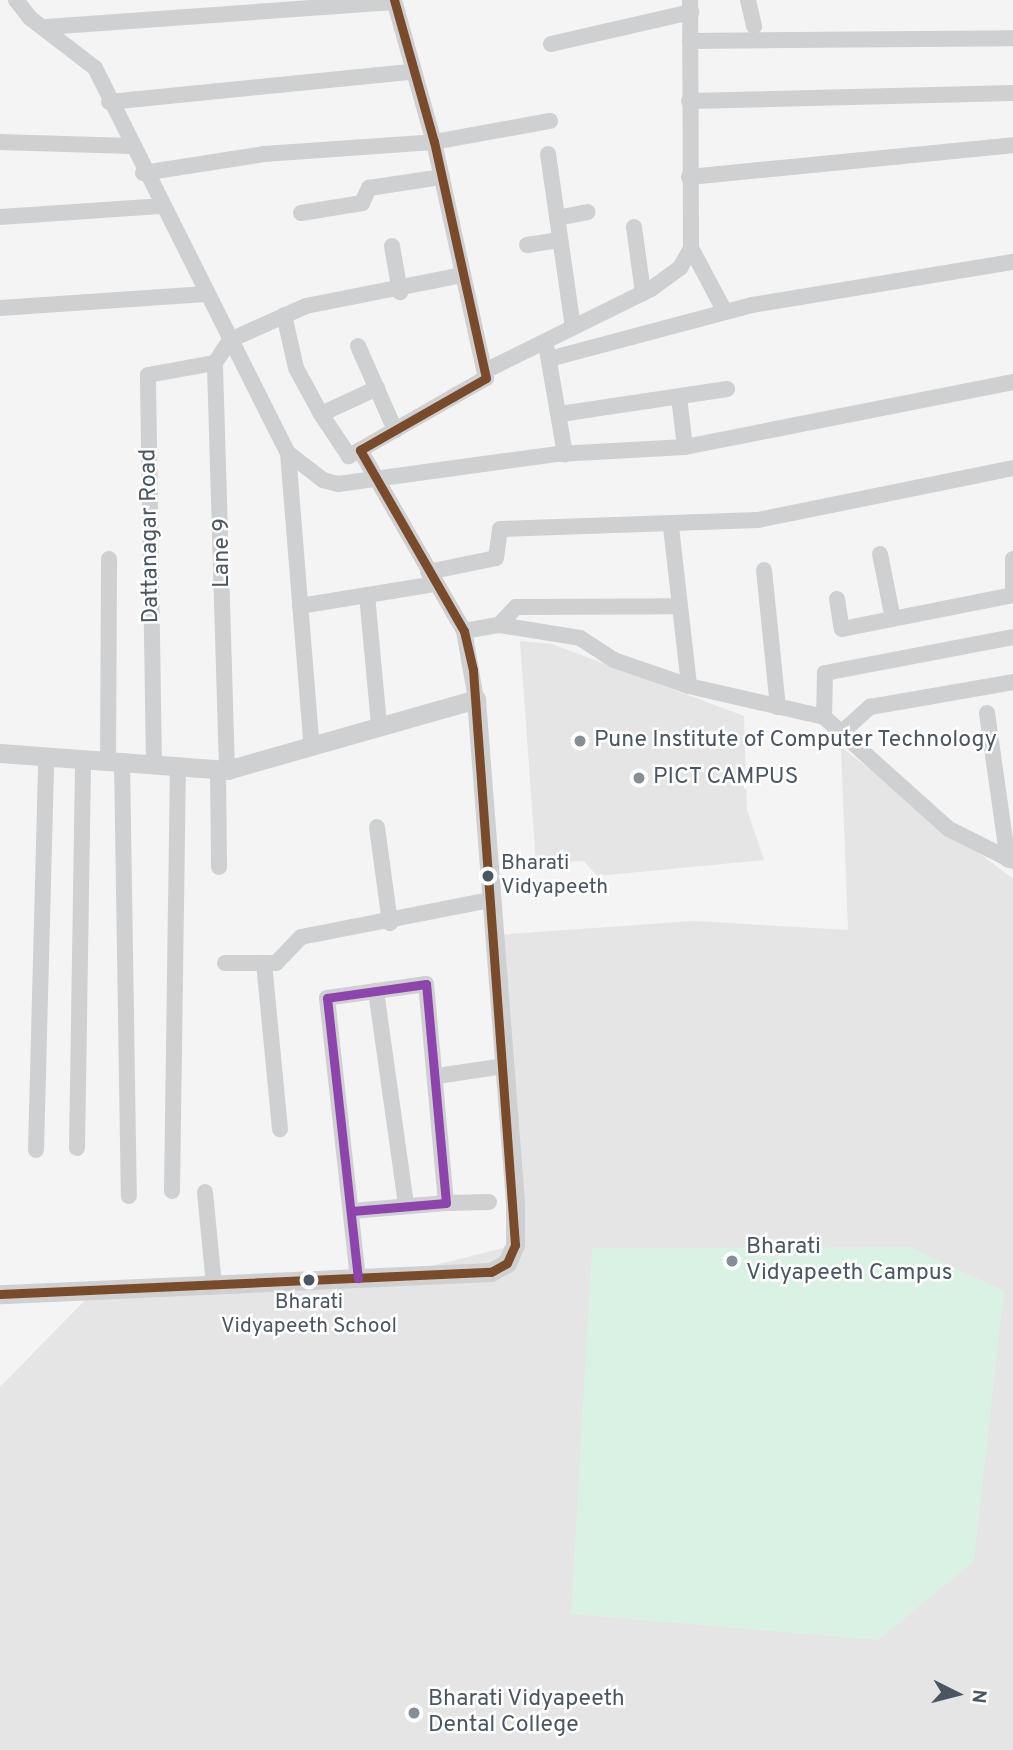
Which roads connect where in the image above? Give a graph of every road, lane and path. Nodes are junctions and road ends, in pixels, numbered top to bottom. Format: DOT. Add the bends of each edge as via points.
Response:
graph roads {
  1 [pos="748,0"];
  2 [pos="394,1"];
  3 [pos="11,2"];
  4 [pos="690,6"];
  5 [pos="46,26"];
  6 [pos="754,26"];
  7 [pos="1013,38"];
  8 [pos="690,41"];
  9 [pos="551,44"];
  10 [pos="412,72"];
  11 [pos="1013,93"];
  12 [pos="109,102"];
  13 [pos="689,102"];
  14 [pos="550,121"];
  15 [pos="0,142"];
  16 [pos="434,142"];
  17 [pos="1013,145"];
  18 [pos="130,146"];
  19 [pos="548,155"];
  20 [pos="143,173"];
  21 [pos="442,177"];
  22 [pos="690,177"];
  23 [pos="160,206"];
  24 [pos="587,212"];
  25 [pos="301,214"];
  26 [pos="0,217"];
  27 [pos="557,218"];
  28 [pos="634,228"];
  29 [pos="560,240"];
  30 [pos="527,245"];
  31 [pos="392,246"];
  32 [pos="691,248"];
  33 [pos="1013,262"];
  34 [pos="463,275"];
  35 [pos="400,292"];
  36 [pos="643,292"];
  37 [pos="206,294"];
  38 [pos="0,308"];
  39 [pos="725,312"];
  40 [pos="284,314"];
  41 [pos="573,327"];
  42 [pos="230,340"];
  43 [pos="545,341"];
  44 [pos="358,346"];
  45 [pos="549,359"];
  46 [pos="215,363"];
  47 [pos="485,371"];
  48 [pos="1013,382"];
  49 [pos="377,388"];
  50 [pos="727,389"];
  51 [pos="679,397"];
  52 [pos="321,414"];
  53 [pos="560,414"];
  54 [pos="395,430"];
  55 [pos="685,447"];
  56 [pos="360,450"];
  57 [pos="288,453"];
  58 [pos="565,454"];
  59 [pos="1013,468"];
  60 [pos="373,479"];
  61 [pos="671,527"];
  62 [pos="880,554"];
  63 [pos="109,559"];
  64 [pos="1013,559"];
  65 [pos="764,570"];
  66 [pos="431,578"];
  67 [pos="1013,587"];
  68 [pos="367,594"];
  69 [pos="1013,595"];
  70 [pos="837,599"];
  71 [pos="300,606"];
  72 [pos="680,606"];
  73 [pos="893,619"];
  74 [pos="499,625"];
  75 [pos="464,631"];
  76 [pos="1013,637"];
  77 [pos="1013,682"];
  78 [pos="689,686"];
  79 [pos="476,699"];
  80 [pos="778,707"];
  81 [pos="987,713"];
  82 [pos="824,717"];
  83 [pos="379,725"];
  84 [pos="842,732"];
  85 [pos="311,742"];
  86 [pos="0,753"];
  87 [pos="46,756"];
  88 [pos="83,759"];
  89 [pos="115,761"];
  90 [pos="154,764"];
  91 [pos="178,766"];
  92 [pos="223,770"];
  93 [pos="377,827"];
  94 [pos="1011,860"];
  95 [pos="219,867"];
  96 [pos="490,900"];
  97 [pos="390,923"];
  98 [pos="225,963"];
  99 [pos="264,963"];
  100 [pos="376,991"];
  101 [pos="505,1070"];
  102 [pos="437,1080"];
  103 [pos="280,1129"];
  104 [pos="77,1148"];
  105 [pos="36,1150"];
  106 [pos="172,1191"];
  107 [pos="205,1192"];
  108 [pos="130,1196"];
  109 [pos="489,1202"];
  110 [pos="446,1203"];
  111 [pos="406,1205"];
  112 [pos="352,1211"];
  113 [pos="358,1278"];
  114 [pos="214,1284"];
  115 [pos="0,1294"];
  1 -- 6 [label="street"];
  2 -- 5 [label="street"];
  2 -- 10 [label="street"];
  3 -- 5 [label="street"];
  4 -- 8 [label="street"];
  4 -- 9 [label="street"];
  5 -- 12 [label="street" via="95,68"];
  7 -- 8 [label="street"];
  8 -- 13 [label="street"];
  10 -- 12 [label="street"];
  10 -- 16 [label="street"];
  11 -- 13 [label="street"];
  12 -- 18 [label="street"];
  13 -- 22 [label="street"];
  14 -- 16 [label="street"];
  15 -- 18 [label="street"];
  16 -- 20 [label="street" via="264,154"];
  16 -- 21 [label="street"];
  17 -- 22 [label="street"];
  18 -- 20 [label="street"];
  19 -- 27 [label="street"];
  20 -- 23 [label="street"];
  21 -- 25 [label="street" via="369,188 362,203"];
  21 -- 34 [label="street"];
  22 -- 32 [label="street"];
  23 -- 26 [label="street"];
  23 -- 37 [label="street"];
  24 -- 27 [label="street"];
  27 -- 29 [label="street"];
  28 -- 36 [label="street"];
  29 -- 30 [label="street"];
  29 -- 41 [label="street"];
  31 -- 35 [label="street"];
  32 -- 36 [label="street" via="680,268"];
  32 -- 39 [label="street"];
  33 -- 39 [label="street"];
  34 -- 35 [label="street"];
  34 -- 47 [label="street"];
  35 -- 40 [label="street"];
  36 -- 41 [label="street"];
  37 -- 38 [label="street"];
  37 -- 42 [label="street"];
  39 -- 45 [label="street"];
  40 -- 42 [label="street"];
  40 -- 52 [label="street" via="296,368"];
  41 -- 43 [label="street"];
  42 -- 46 [label="street"];
  42 -- 57 [label="street"];
  43 -- 45 [label="street"];
  43 -- 47 [label="street"];
  44 -- 49 [label="street"];
  45 -- 53 [label="street"];
  46 -- 90 [label="street, Dattanagar Road" via="148,376"];
  46 -- 92 [label="street, Lane 9"];
  47 -- 54 [label="street" via="486,378"];
  48 -- 55 [label="street"];
  49 -- 52 [label="street"];
  49 -- 54 [label="street"];
  50 -- 51 [label="street"];
  51 -- 53 [label="street"];
  51 -- 55 [label="street"];
  52 -- 56 [label="street" via="349,456"];
  53 -- 58 [label="street"];
  54 -- 56 [label="street"];
  55 -- 58 [label="street"];
  56 -- 60 [label="street"];
  57 -- 60 [label="street" via="323,480"];
  57 -- 71 [label="street"];
  58 -- 60 [label="street"];
  59 -- 61 [label="street" via="827,510"];
  60 -- 66 [label="street"];
  61 -- 66 [label="street" via="500,529 496,558"];
  61 -- 72 [label="street"];
  62 -- 73 [label="street"];
  63 -- 89 [label="street"];
  64 -- 67 [label="street"];
  65 -- 80 [label="street"];
  66 -- 68 [label="street"];
  66 -- 75 [label="street"];
  68 -- 71 [label="street"];
  68 -- 83 [label="street"];
  69 -- 73 [label="street"];
  70 -- 73 [label="street" via="842,629"];
  71 -- 85 [label="street"];
  72 -- 74 [label="street" via="516,607"];
  72 -- 78 [label="street"];
  74 -- 75 [label="street"];
  74 -- 78 [label="street" via="580,638 614,660"];
  75 -- 79 [label="street"];
  76 -- 82 [label="street" via="825,673"];
  77 -- 84 [label="street" via="870,707"];
  78 -- 80 [label="street"];
  79 -- 83 [label="street"];
  79 -- 96 [label="street"];
  80 -- 82 [label="street"];
  81 -- 94 [label="street"];
  82 -- 84 [label="street"];
  83 -- 85 [label="street"];
  84 -- 94 [label="street" via="949,829"];
  85 -- 92 [label="street"];
  86 -- 87 [label="street"];
  87 -- 88 [label="street"];
  87 -- 105 [label="street"];
  88 -- 89 [label="street"];
  88 -- 104 [label="street"];
  89 -- 90 [label="street"];
  89 -- 108 [label="street"];
  90 -- 91 [label="street"];
  91 -- 92 [label="street"];
  91 -- 106 [label="street"];
  92 -- 95 [label="street, Lane 9"];
  93 -- 97 [label="street"];
  96 -- 97 [label="street"];
  96 -- 101 [label="street"];
  97 -- 99 [label="street" via="301,937 284,960"];
  98 -- 99 [label="street"];
  99 -- 103 [label="street"];
  100 -- 102 [label="street" via="426,984"];
  100 -- 111 [label="street"];
  100 -- 112 [label="street" via="327,998"];
  101 -- 102 [label="street"];
  101 -- 113 [label="street" via="515,1202 515,1245 507,1263 491,1272"];
  102 -- 110 [label="street"];
  107 -- 114 [label="street"];
  109 -- 110 [label="street"];
  110 -- 111 [label="street"];
  111 -- 112 [label="street"];
  112 -- 113 [label="street"];
  113 -- 114 [label="street"];
  114 -- 115 [label="street"];
}
